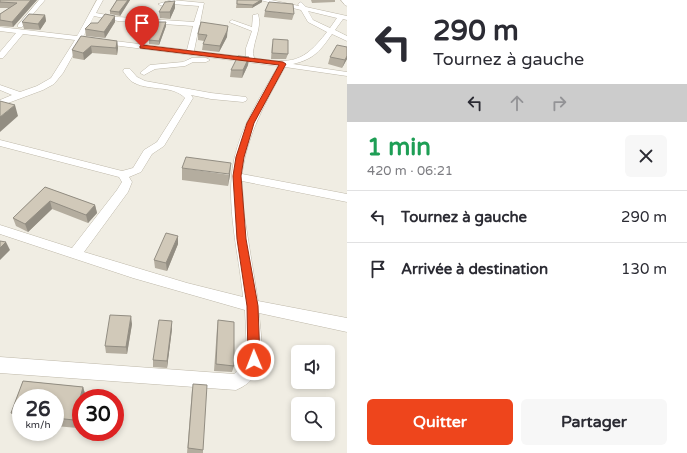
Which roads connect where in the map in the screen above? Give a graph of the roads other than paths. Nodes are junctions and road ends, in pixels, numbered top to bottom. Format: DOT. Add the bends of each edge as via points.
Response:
graph roads {
  1 [pos="42,0"];
  2 [pos="100,0"];
  3 [pos="263,0"];
  4 [pos="299,0"];
  5 [pos="344,0"];
  6 [pos="347,4"];
  7 [pos="167,6"];
  8 [pos="304,9"];
  9 [pos="92,14"];
  10 [pos="256,15"];
  11 [pos="344,17"];
  12 [pos="232,22"];
  13 [pos="198,24"];
  14 [pos="0,29"];
  15 [pos="255,30"];
  16 [pos="332,30"];
  17 [pos="19,32"];
  18 [pos="347,39"];
  19 [pos="79,40"];
  20 [pos="190,52"];
  21 [pos="215,55"];
  22 [pos="0,56"];
  23 [pos="251,60"];
  24 [pos="283,64"];
  25 [pos="127,71"];
  26 [pos="144,73"];
  27 [pos="347,74"];
  28 [pos="0,87"];
  29 [pos="183,91"];
  30 [pos="18,94"];
  31 [pos="243,99"];
  32 [pos="0,103"];
  33 [pos="0,143"];
  34 [pos="123,175"];
  35 [pos="237,176"];
  36 [pos="347,198"];
  37 [pos="0,228"];
  38 [pos="75,254"];
  39 [pos="252,306"];
  40 [pos="347,325"];
  41 [pos="0,365"];
  1 -- 17 [label="street"];
  2 -- 9 [label="street"];
  3 -- 8 [label="street"];
  4 -- 8 [label="street"];
  5 -- 6 [label="street"];
  7 -- 13 [label="street" via="161,4 202,4"];
  8 -- 11 [label="street"];
  8 -- 16 [label="street" via="310,21"];
  9 -- 13 [label="street" via="118,19"];
  9 -- 19 [label="street"];
  10 -- 15 [label="street"];
  11 -- 16 [label="street"];
  12 -- 15 [label="street"];
  13 -- 20 [label="street"];
  14 -- 17 [label="street"];
  15 -- 23 [label="street" via="248,54"];
  16 -- 18 [label="street"];
  16 -- 24 [label="street" via="319,47 305,59"];
  17 -- 19 [label="street"];
  17 -- 22 [label="street"];
  19 -- 20 [label="street"];
  19 -- 30 [label="street" via="52,82"];
  20 -- 21 [label="street"];
  21 -- 23 [label="street"];
  21 -- 26 [label="street" via="216,57 208,60 192,60 185,64 153,67"];
  23 -- 24 [label="street"];
  24 -- 27 [label="street"];
  24 -- 35 [label="street" via="251,123"];
  25 -- 29 [label="street" via="134,79 144,83"];
  28 -- 30 [label="street"];
  29 -- 31 [label="street"];
  29 -- 34 [label="street" via="189,98 161,144 148,152 137,170"];
  30 -- 32 [label="street"];
  33 -- 34 [label="street"];
  34 -- 38 [label="street" via="127,182 122,192"];
  35 -- 36 [label="street"];
  35 -- 39 [label="street" via="242,239"];
  37 -- 38 [label="street"];
  38 -- 39 [label="street"];
  39 -- 40 [label="street"];
  39 -- 41 [label="street" via="254,360 244,379 236,382"];
}
